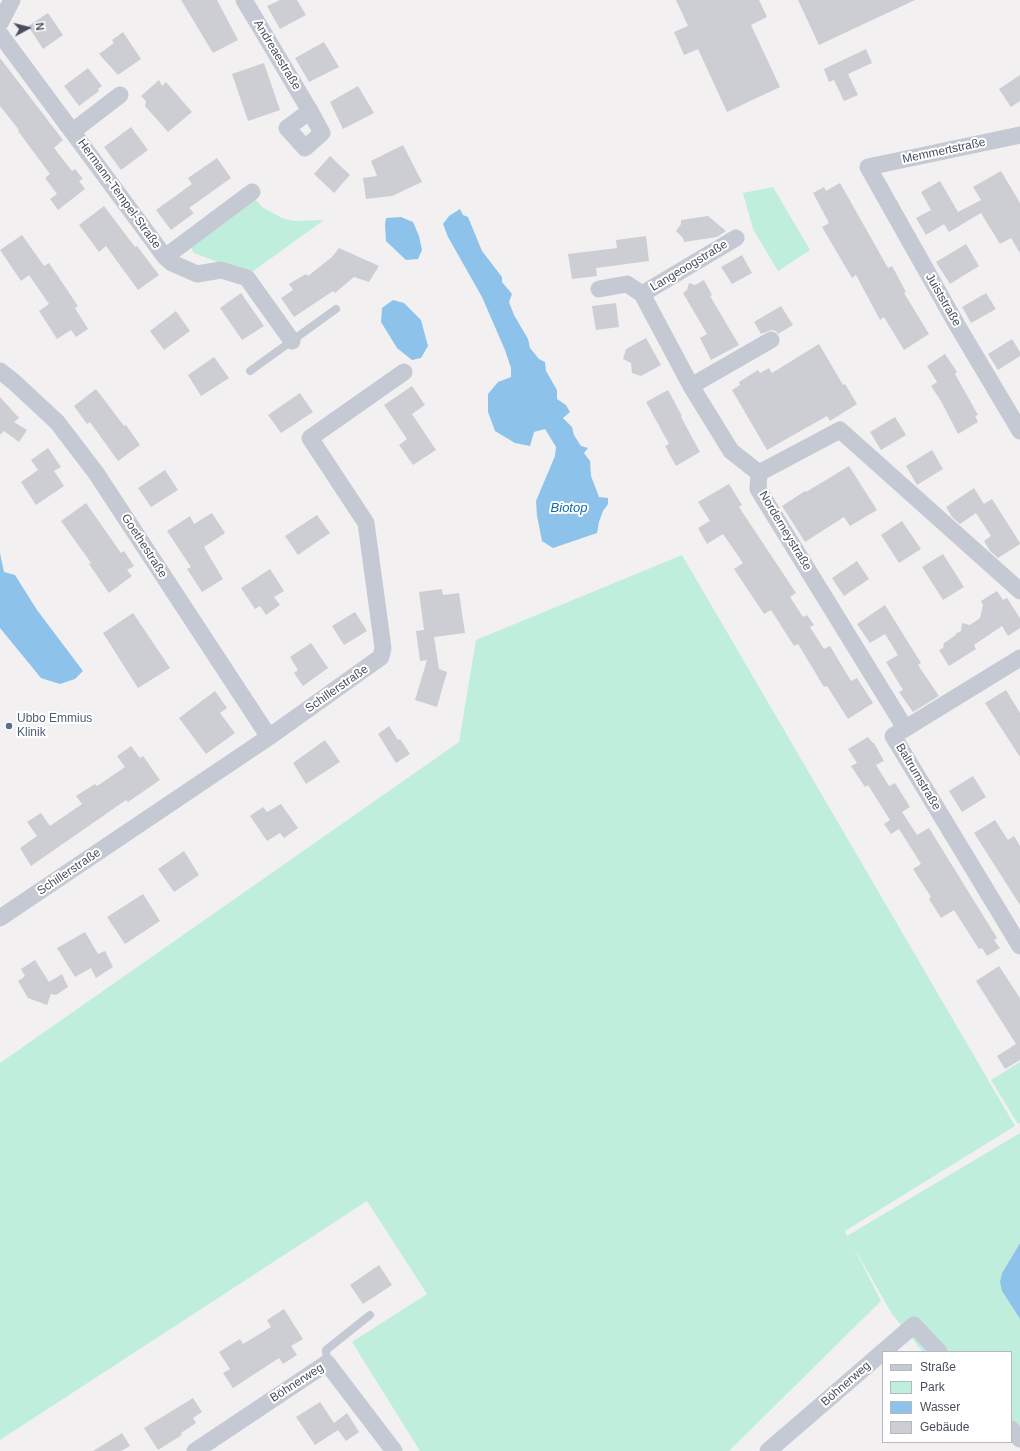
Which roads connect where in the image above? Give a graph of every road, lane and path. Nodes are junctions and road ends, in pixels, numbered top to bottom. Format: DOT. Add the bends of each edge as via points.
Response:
graph roads {
  1 [pos="12,0"];
  2 [pos="244,0"];
  3 [pos="0,23"];
  4 [pos="0,34"];
  5 [pos="120,95"];
  6 [pos="310,111"];
  7 [pos="73,131"];
  8 [pos="1018,140"];
  9 [pos="868,167"];
  10 [pos="252,192"];
  11 [pos="736,238"];
  12 [pos="165,257"];
  13 [pos="599,289"];
  14 [pos="642,294"];
  15 [pos="336,310"];
  16 [pos="770,340"];
  17 [pos="292,341"];
  18 [pos="0,371"];
  19 [pos="250,371"];
  20 [pos="404,372"];
  21 [pos="691,386"];
  22 [pos="1020,431"];
  23 [pos="759,473"];
  24 [pos="1020,591"];
  25 [pos="1018,663"];
  26 [pos="905,728"];
  27 [pos="269,737"];
  28 [pos="0,918"];
  29 [pos="1020,946"];
  30 [pos="370,1315"];
  31 [pos="884,1351"];
  32 [pos="938,1351"];
  33 [pos="882,1353"];
  34 [pos="327,1363"];
  35 [pos="1012,1430"];
  36 [pos="1020,1439"];
  37 [pos="195,1451"];
  38 [pos="394,1451"];
  39 [pos="768,1451"];
  1 -- 3 [label="street"];
  2 -- 6 [label="street, Andreaestraße"];
  4 -- 7 [label="street, Hermann-Tempel-Straße"];
  5 -- 7 [label="street, Hermann-Tempel-Straße"];
  7 -- 12 [label="street, Hermann-Tempel-Straße"];
  8 -- 9 [label="street, Memmertstraße"];
  9 -- 22 [label="street, Juiststraße"];
  10 -- 12 [label="street, Hermann-Tempel-Straße"];
  11 -- 14 [label="street, Langeoogstraße"];
  12 -- 17 [label="street, Hermann-Tempel-Straße" via="172,263 197,274 222,270 247,278"];
  13 -- 14 [label="street, Langeoogstraße" via="627,284"];
  14 -- 21 [label="street, Langeoogstraße"];
  15 -- 17 [label="lane"];
  16 -- 21 [label="street"];
  17 -- 19 [label="lane"];
  18 -- 27 [label="street, Goethestraße" via="57,422 96,473"];
  20 -- 27 [label="street, Schillerstraße" via="310,438 366,523 383,648 381,657"];
  21 -- 23 [label="street, Langeoogstraße" via="731,451"];
  23 -- 24 [label="street" via="840,430"];
  23 -- 26 [label="street, Norderneystraße" via="758,489"];
  25 -- 26 [label="street, Baltrumstraße"];
  26 -- 29 [label="street, Baltrumstraße" via="893,736"];
  27 -- 28 [label="street, Schillerstraße"];
  30 -- 34 [label="lane" via="326,1350"];
  31 -- 32 [label="street, Böhnerweg" via="914,1325"];
  33 -- 39 [label="street, Böhnerweg"];
  34 -- 37 [label="street, Böhnerweg"];
  34 -- 38 [label="street, Böhnerweg"];
  35 -- 36 [label="street"];
}
